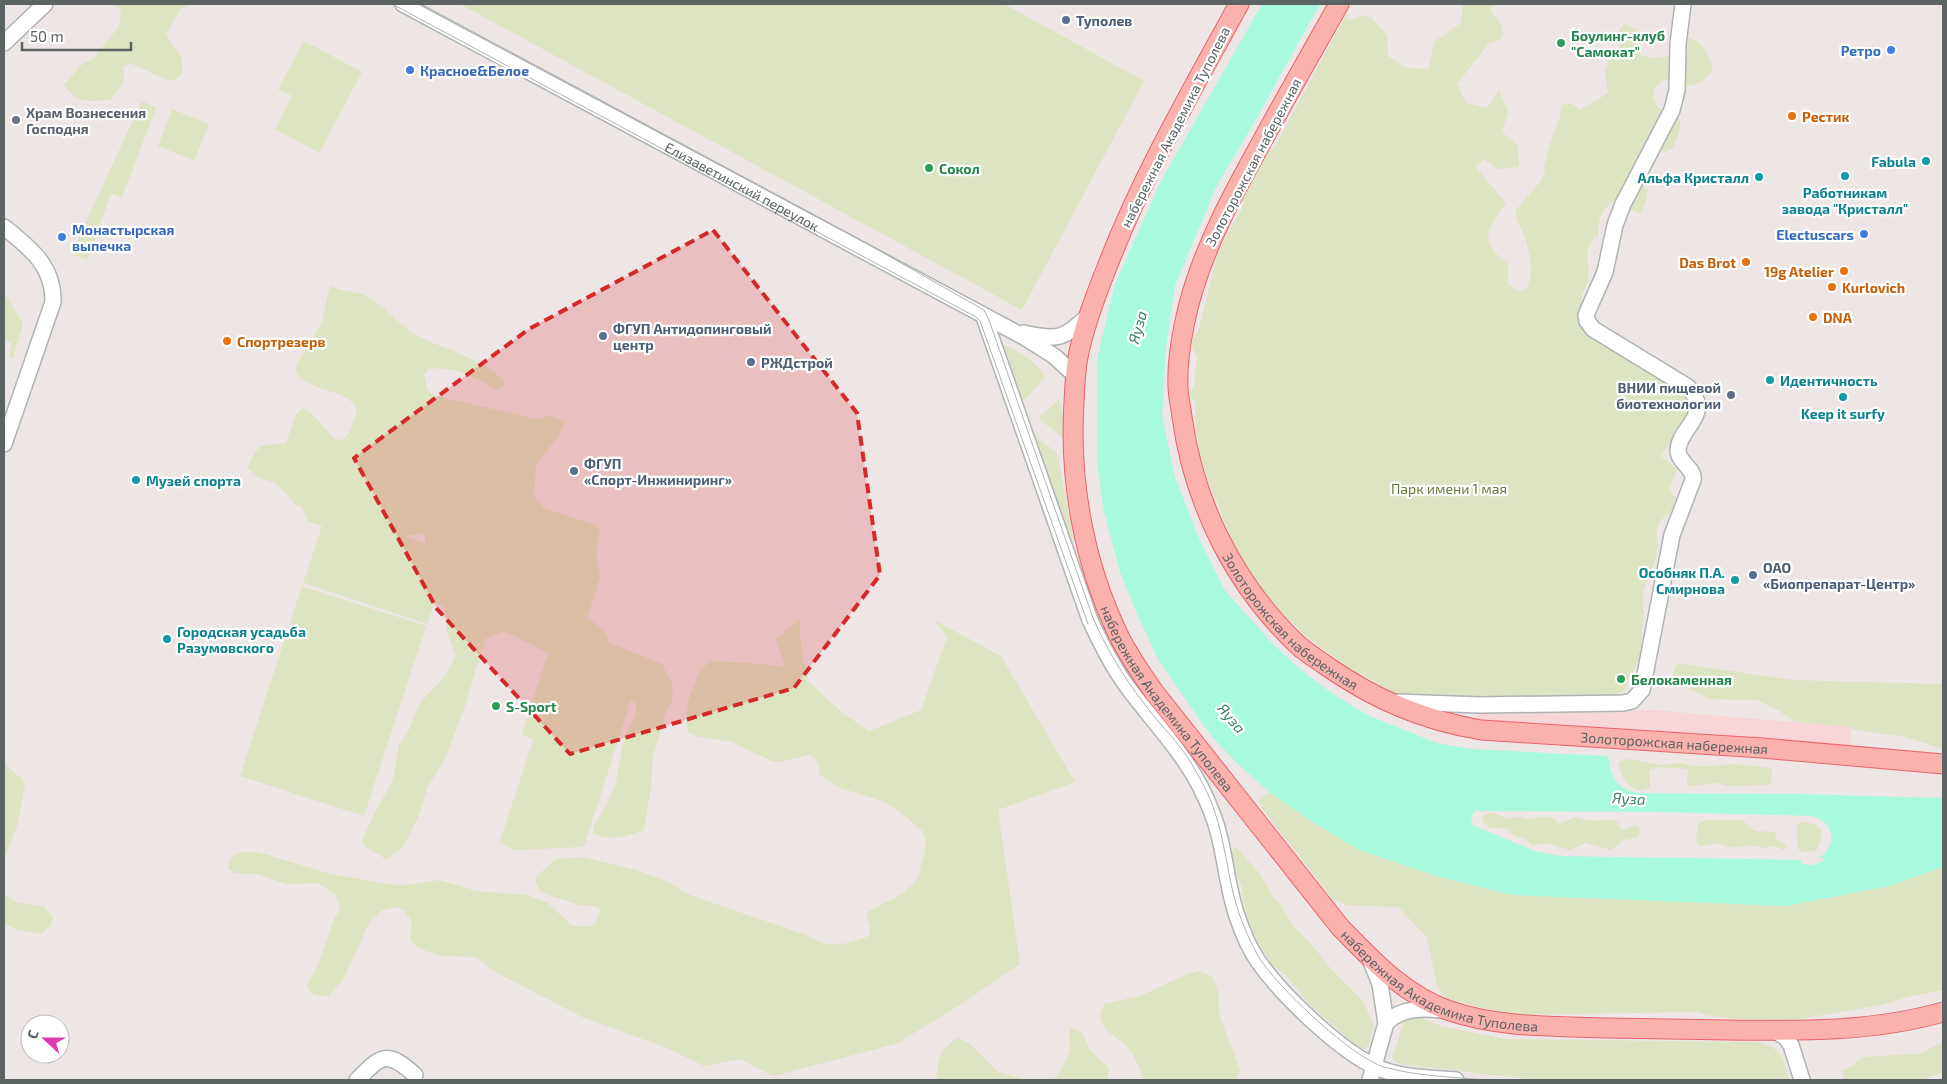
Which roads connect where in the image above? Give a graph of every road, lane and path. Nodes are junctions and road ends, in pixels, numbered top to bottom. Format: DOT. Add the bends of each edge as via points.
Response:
graph roads {
  1 [pos="45,4"];
  2 [pos="403,4"];
  3 [pos="1238,4"];
  4 [pos="1338,4"];
  5 [pos="1683,4"];
  6 [pos="4,43"];
  7 [pos="4,227"];
  8 [pos="1089,315"];
  9 [pos="984,317"];
  10 [pos="1008,329"];
  11 [pos="1076,376"];
  12 [pos="4,444"];
  13 [pos="1381,700"];
  14 [pos="1480,705"];
  15 [pos="1481,730"];
  16 [pos="1943,764"];
  17 [pos="1370,959"];
  18 [pos="1449,1011"];
  19 [pos="1943,1012"];
  20 [pos="1386,1022"];
  21 [pos="1807,1030"];
  22 [pos="1775,1031"];
  23 [pos="1372,1073"];
  24 [pos="415,1074"];
  25 [pos="1800,1074"];
  26 [pos="357,1080"];
  27 [pos="1456,1080"];
  1 -- 6 [label="street"];
  2 -- 9 [label="street, Елизаветинский переулок"];
  3 -- 8 [label="main road, набережная Академика Туполева" via="1138,192"];
  4 -- 13 [label="main road, Золоторожская набережная" via="1243,176 1200,266 1188,306 1178,386 1186,442 1199,492 1217,536 1242,578 1266,612 1301,647"];
  5 -- 14 [label="street" via="1677,90 1672,110 1623,204 1605,272 1586,316 1593,329 1688,387 1697,401 1695,417 1678,452 1693,473 1693,480 1672,535 1645,683 1640,694 1623,703"];
  7 -- 12 [label="street" via="40,261 54,289 53,302"];
  8 -- 10 [label="street" via="1062,336 1049,338"];
  8 -- 11 [label="main road, набережная Академика Туполева"];
  9 -- 10 [label="street, Елизаветинский переулок"];
  9 -- 23 [label="street" via="1090,620 1127,686 1183,757 1200,786 1219,835 1231,897 1246,940 1256,959 1280,988"];
  10 -- 11 [label="street, Елизаветинский переулок" via="1054,356"];
  11 -- 17 [label="main road, набережная Академика Туполева" via="1072,431 1081,516 1100,591 1118,634 1154,692 1340,926"];
  13 -- 14 [label="street"];
  13 -- 15 [label="main road, Золоторожская набережная" via="1440,722"];
  14 -- 15 [label="street" via="1474,709 1471,719"];
  15 -- 16 [label="main road, Золоторожская набережная" via="1762,748"];
  17 -- 18 [label="main road, набережная Академика Туполева" via="1410,991"];
  17 -- 20 [label="street" via="1380,984"];
  18 -- 20 [label="street" via="1415,1009 1391,1017"];
  18 -- 22 [label="main road, набережная Академика Туполева" via="1518,1024"];
  19 -- 21 [label="main road, набережная Академика Туполева" via="1884,1025"];
  20 -- 23 [label="street"];
  21 -- 22 [label="main road, набережная Академика Туполева"];
  21 -- 25 [label="street" via="1800,1048"];
  22 -- 25 [label="street" via="1791,1045"];
  23 -- 27 [label="street"];
  24 -- 26 [label="street" via="400,1062 388,1058 375,1061"];
}
